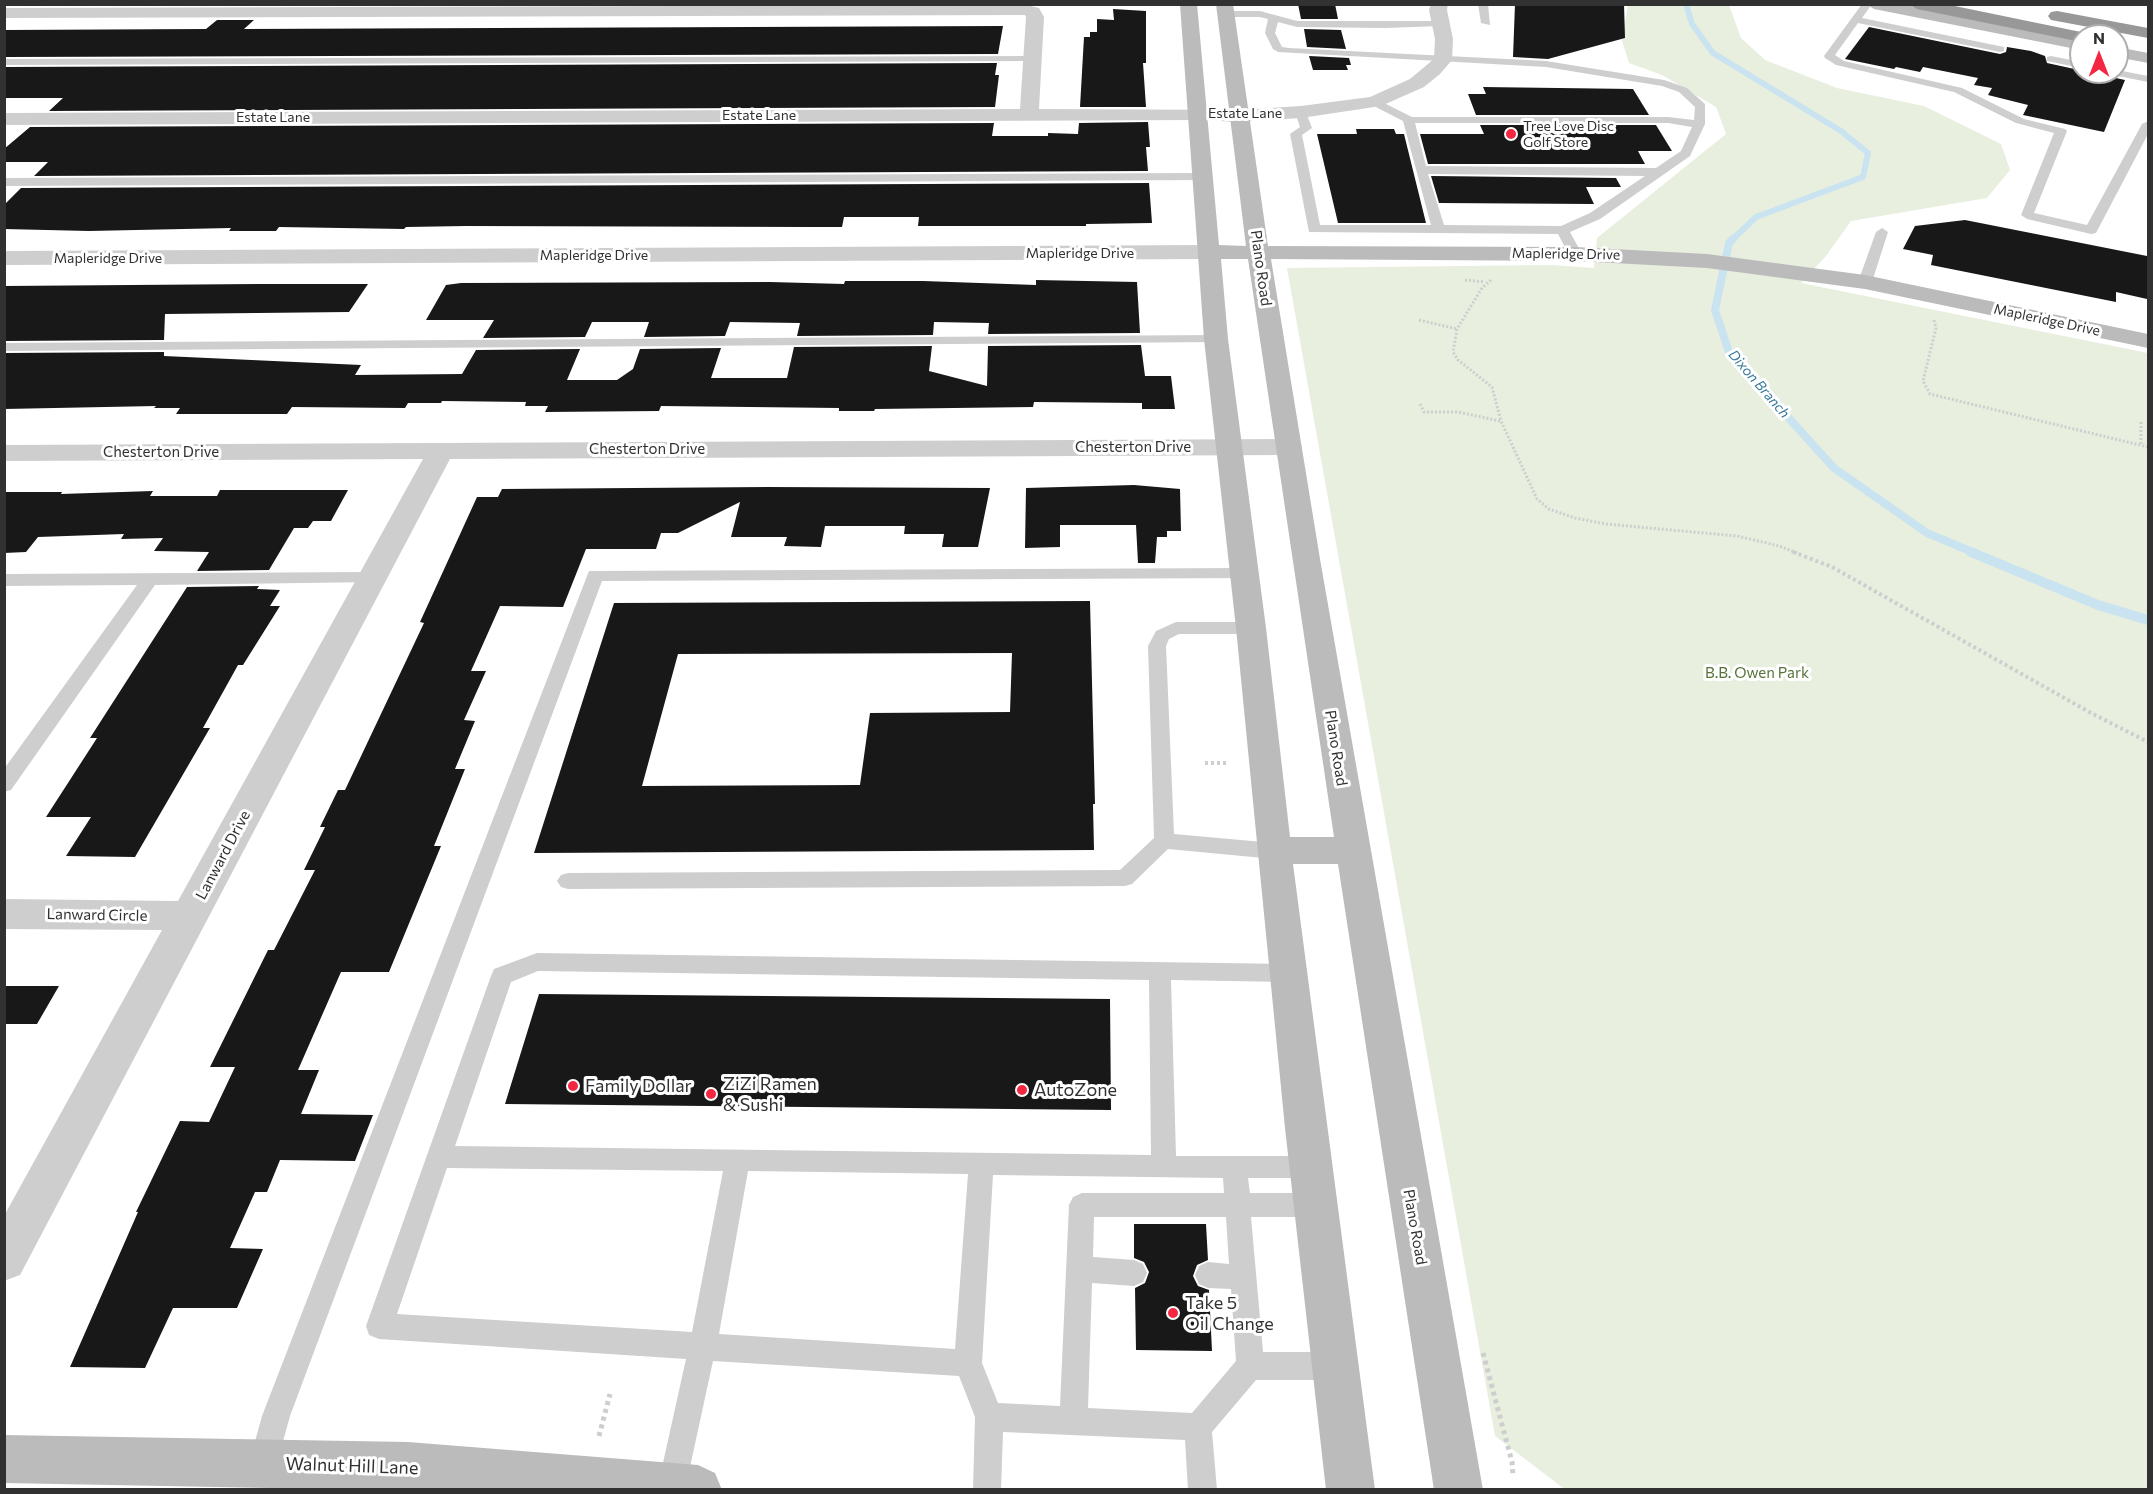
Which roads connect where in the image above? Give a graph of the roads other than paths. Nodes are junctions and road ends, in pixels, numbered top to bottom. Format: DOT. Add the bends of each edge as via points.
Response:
graph roads {
  1 [pos="1190,4"];
  2 [pos="1483,4"];
  3 [pos="1867,4"];
  4 [pos="1874,4"];
  5 [pos="1917,4"];
  6 [pos="2000,4"];
  7 [pos="806,7"];
  8 [pos="4,13"];
  9 [pos="1440,14"];
  10 [pos="1225,16"];
  11 [pos="1274,18"];
  12 [pos="1856,20"];
  13 [pos="1486,23"];
  14 [pos="2148,33"];
  15 [pos="2069,35"];
  16 [pos="2069,43"];
  17 [pos="2129,46"];
  18 [pos="2000,49"];
  19 [pos="2148,50"];
  20 [pos="2129,54"];
  21 [pos="2148,58"];
  22 [pos="1032,59"];
  23 [pos="2051,59"];
  24 [pos="1443,60"];
  25 [pos="4,62"];
  26 [pos="2069,63"];
  27 [pos="2129,75"];
  28 [pos="2148,79"];
  29 [pos="1374,102"];
  30 [pos="1301,112"];
  31 [pos="1029,114"];
  32 [pos="1198,114"];
  33 [pos="1238,116"];
  34 [pos="4,119"];
  35 [pos="1408,119"];
  36 [pos="1699,124"];
  37 [pos="2148,124"];
  38 [pos="1421,170"];
  39 [pos="1659,172"];
  40 [pos="1202,177"];
  41 [pos="4,182"];
  42 [pos="1439,229"];
  43 [pos="1563,230"];
  44 [pos="1882,232"];
  45 [pos="1209,252"];
  46 [pos="1259,252"];
  47 [pos="1575,254"];
  48 [pos="4,258"];
  49 [pos="1864,282"];
  50 [pos="1216,339"];
  51 [pos="2148,341"];
  52 [pos="4,346"];
  53 [pos="1229,447"];
  54 [pos="1289,447"];
  55 [pos="441,450"];
  56 [pos="4,453"];
  57 [pos="1243,574"];
  58 [pos="371,578"];
  59 [pos="150,579"];
  60 [pos="4,580"];
  61 [pos="1251,627"];
  62 [pos="4,785"];
  63 [pos="1164,841"];
  64 [pos="1353,850"];
  65 [pos="1274,851"];
  66 [pos="568,881"];
  67 [pos="4,914"];
  68 [pos="190,916"];
  69 [pos="1160,971"];
  70 [pos="1288,973"];
  71 [pos="438,1157"];
  72 [pos="738,1160"];
  73 [pos="981,1163"];
  74 [pos="1164,1167"];
  75 [pos="1235,1167"];
  76 [pos="1314,1186"];
  77 [pos="1238,1205"];
  78 [pos="4,1260"];
  79 [pos="1079,1269"];
  80 [pos="1134,1273"];
  81 [pos="1208,1275"];
  82 [pos="1242,1277"];
  83 [pos="703,1346"];
  84 [pos="968,1363"];
  85 [pos="1250,1366"];
  86 [pos="1334,1366"];
  87 [pos="989,1417"];
  88 [pos="1072,1422"];
  89 [pos="1198,1427"];
  90 [pos="4,1459"];
  91 [pos="263,1463"];
  92 [pos="680,1489"];
  93 [pos="987,1490"];
  94 [pos="1203,1490"];
  95 [pos="1351,1490"];
  96 [pos="1459,1490"];
  1 -- 10 [label="main road" via="1202,8 1206,22 1213,27"];
  1 -- 32 [label="main road"];
  2 -- 13 [label="lane"];
  3 -- 12 [label="lane"];
  4 -- 16 [label="main road"];
  5 -- 15 [label="highway"];
  6 -- 14 [label="highway"];
  7 -- 8 [label="street"];
  7 -- 22 [label="street" via="1027,10 1035,17"];
  9 -- 11 [label="lane" via="1386,25 1297,24"];
  9 -- 24 [label="street"];
  10 -- 11 [label="lane" via="1260,14"];
  10 -- 33 [label="main road, Plano Road"];
  11 -- 24 [label="lane" via="1270,33 1278,49"];
  12 -- 18 [label="lane"];
  12 -- 37 [label="lane" via="1829,56 1840,63 1958,90 2020,121 2061,131 2027,215 2091,230"];
  17 -- 19 [label="highway"];
  20 -- 21 [label="main road"];
  22 -- 25 [label="lane"];
  22 -- 31 [label="street"];
  23 -- 26 [label="lane"];
  24 -- 29 [label="street, Estate Lane" via="1417,83"];
  24 -- 36 [label="lane" via="1546,64 1664,83 1683,90 1701,105"];
  27 -- 28 [label="lane"];
  29 -- 30 [label="street, Estate Lane"];
  29 -- 35 [label="lane"];
  30 -- 33 [label="street, Estate Lane"];
  30 -- 42 [label="lane" via="1306,128 1296,134 1314,229"];
  31 -- 32 [label="street, Estate Lane"];
  31 -- 34 [label="street, Estate Lane"];
  32 -- 33 [label="street, Estate Lane"];
  32 -- 40 [label="main road"];
  33 -- 46 [label="main road, Plano Road"];
  35 -- 36 [label="lane" via="1668,120"];
  35 -- 38 [label="lane"];
  36 -- 39 [label="lane" via="1686,153"];
  38 -- 39 [label="lane"];
  38 -- 42 [label="lane"];
  39 -- 43 [label="lane" via="1594,216"];
  40 -- 41 [label="lane"];
  40 -- 45 [label="main road"];
  42 -- 43 [label="lane"];
  43 -- 47 [label="lane"];
  44 -- 49 [label="lane"];
  45 -- 46 [label="main road, Mapleridge Drive"];
  45 -- 48 [label="street, Mapleridge Drive"];
  45 -- 50 [label="main road"];
  46 -- 47 [label="main road, Mapleridge Drive"];
  46 -- 54 [label="main road, Plano Road"];
  47 -- 49 [label="main road, Mapleridge Drive" via="1656,257"];
  49 -- 51 [label="main road, Mapleridge Drive"];
  50 -- 52 [label="lane"];
  50 -- 53 [label="main road"];
  53 -- 54 [label="street, Chesterton Drive"];
  53 -- 55 [label="street, Chesterton Drive"];
  53 -- 57 [label="main road"];
  54 -- 64 [label="main road, Plano Road"];
  55 -- 56 [label="street, Chesterton Drive"];
  55 -- 58 [label="street, Lanward Drive"];
  57 -- 61 [label="main road"];
  57 -- 91 [label="lane" via="595,575 280,1404"];
  58 -- 59 [label="lane"];
  58 -- 68 [label="street, Lanward Drive"];
  59 -- 60 [label="lane"];
  59 -- 62 [label="lane"];
  61 -- 63 [label="lane" via="1176,628 1162,635 1157,646"];
  61 -- 65 [label="main road"];
  63 -- 65 [label="lane"];
  63 -- 66 [label="lane" via="1125,878"];
  64 -- 65 [label="main road"];
  64 -- 96 [label="main road, Plano Road"];
  65 -- 70 [label="main road"];
  67 -- 68 [label="street, Lanward Circle"];
  68 -- 78 [label="street, Lanward Drive"];
  69 -- 70 [label="lane"];
  69 -- 71 [label="lane" via="537,962 502,976"];
  69 -- 74 [label="lane"];
  70 -- 76 [label="main road"];
  71 -- 72 [label="lane"];
  71 -- 83 [label="lane" via="379,1326"];
  72 -- 73 [label="lane"];
  72 -- 83 [label="lane"];
  73 -- 74 [label="lane"];
  73 -- 84 [label="lane"];
  74 -- 75 [label="lane"];
  75 -- 76 [label="lane"];
  75 -- 77 [label="lane"];
  76 -- 77 [label="lane"];
  76 -- 86 [label="main road"];
  77 -- 79 [label="lane" via="1082,1205"];
  77 -- 82 [label="lane"];
  79 -- 80 [label="lane"];
  79 -- 88 [label="lane"];
  81 -- 82 [label="lane"];
  82 -- 85 [label="lane"];
  83 -- 84 [label="lane"];
  83 -- 92 [label="lane"];
  84 -- 87 [label="lane"];
  85 -- 86 [label="lane"];
  85 -- 89 [label="lane"];
  86 -- 95 [label="main road"];
  87 -- 88 [label="lane"];
  87 -- 93 [label="lane"];
  88 -- 89 [label="lane"];
  89 -- 94 [label="lane"];
  90 -- 91 [label="main road, Walnut Hill Lane"];
  91 -- 92 [label="main road, Walnut Hill Lane" via="408,1466"];
}
